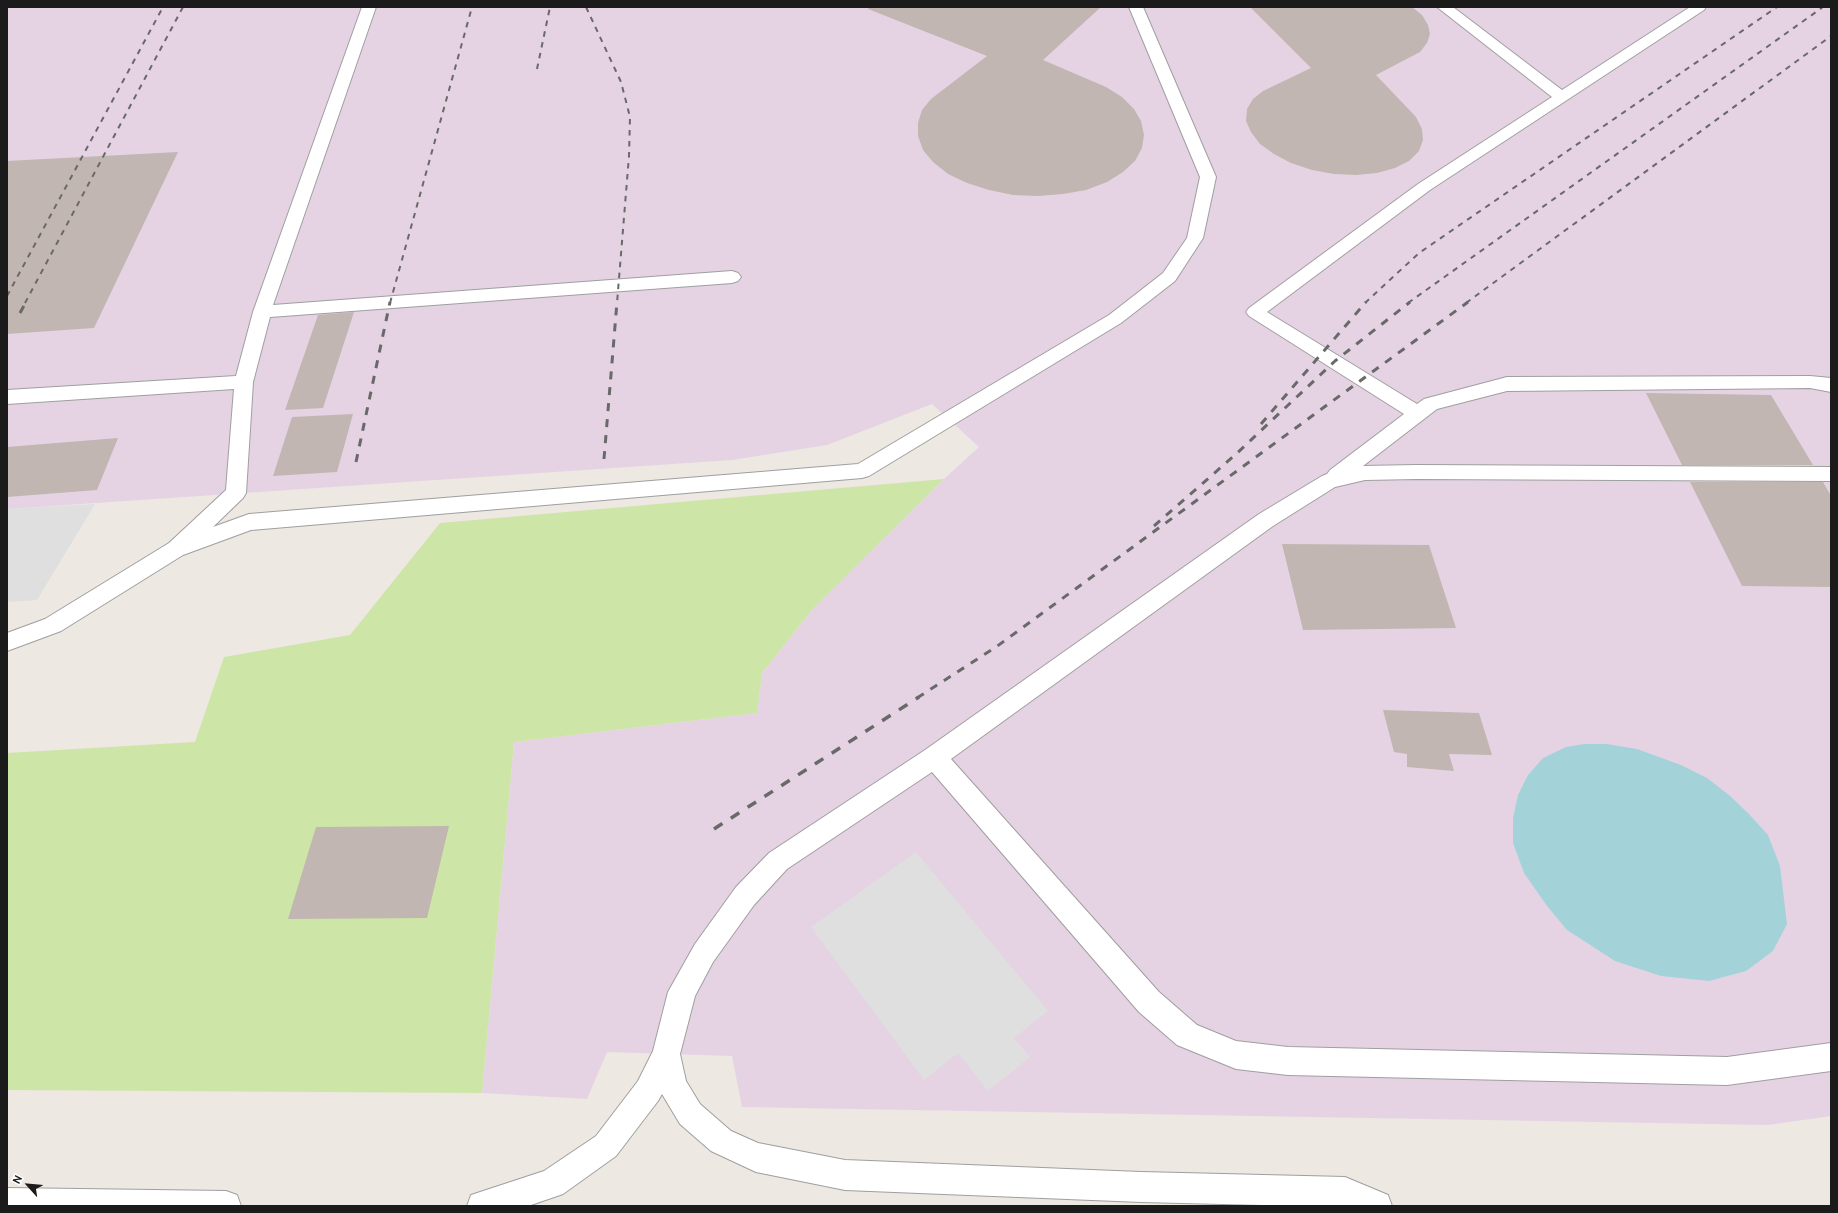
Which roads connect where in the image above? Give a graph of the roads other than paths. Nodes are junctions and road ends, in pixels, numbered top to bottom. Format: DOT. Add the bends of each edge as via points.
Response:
graph roads {
  1 [pos="369,7"];
  2 [pos="1136,7"];
  3 [pos="1444,7"];
  4 [pos="1699,7"];
  5 [pos="1562,97"];
  6 [pos="732,277"];
  7 [pos="262,312"];
  8 [pos="244,382"];
  9 [pos="1831,385"];
  10 [pos="7,397"];
  11 [pos="1418,414"];
  12 [pos="1831,474"];
  13 [pos="1329,481"];
  14 [pos="176,549"];
  15 [pos="7,642"];
  16 [pos="934,757"];
  17 [pos="666,1054"];
  18 [pos="1831,1057"];
  19 [pos="7,1203"];
  20 [pos="226,1206"];
  21 [pos="482,1206"];
  22 [pos="1377,1206"];
  1 -- 7 [label="street"];
  2 -- 14 [label="street" via="1208,177 1195,238 1169,277 1115,319 862,471 249,522"];
  3 -- 5 [label="street"];
  4 -- 5 [label="street"];
  5 -- 11 [label="street" via="1424,187 1255,312"];
  6 -- 7 [label="street"];
  7 -- 8 [label="street"];
  8 -- 10 [label="street"];
  8 -- 14 [label="street" via="236,493"];
  9 -- 11 [label="street" via="1810,382 1507,384 1431,404"];
  11 -- 13 [label="street"];
  12 -- 13 [label="street" via="1372,472"];
  13 -- 16 [label="street" via="1266,520"];
  14 -- 15 [label="street" via="53,625"];
  16 -- 17 [label="street" via="778,861 745,896 704,953 682,992"];
  16 -- 18 [label="street" via="1149,1002 1187,1036 1236,1055 1288,1061 1727,1071"];
  17 -- 21 [label="street" via="648,1091 606,1146 552,1183"];
  17 -- 22 [label="street" via="673,1086 690,1114 721,1141 756,1157 845,1175 1345,1192"];
  19 -- 20 [label="street"];
}
